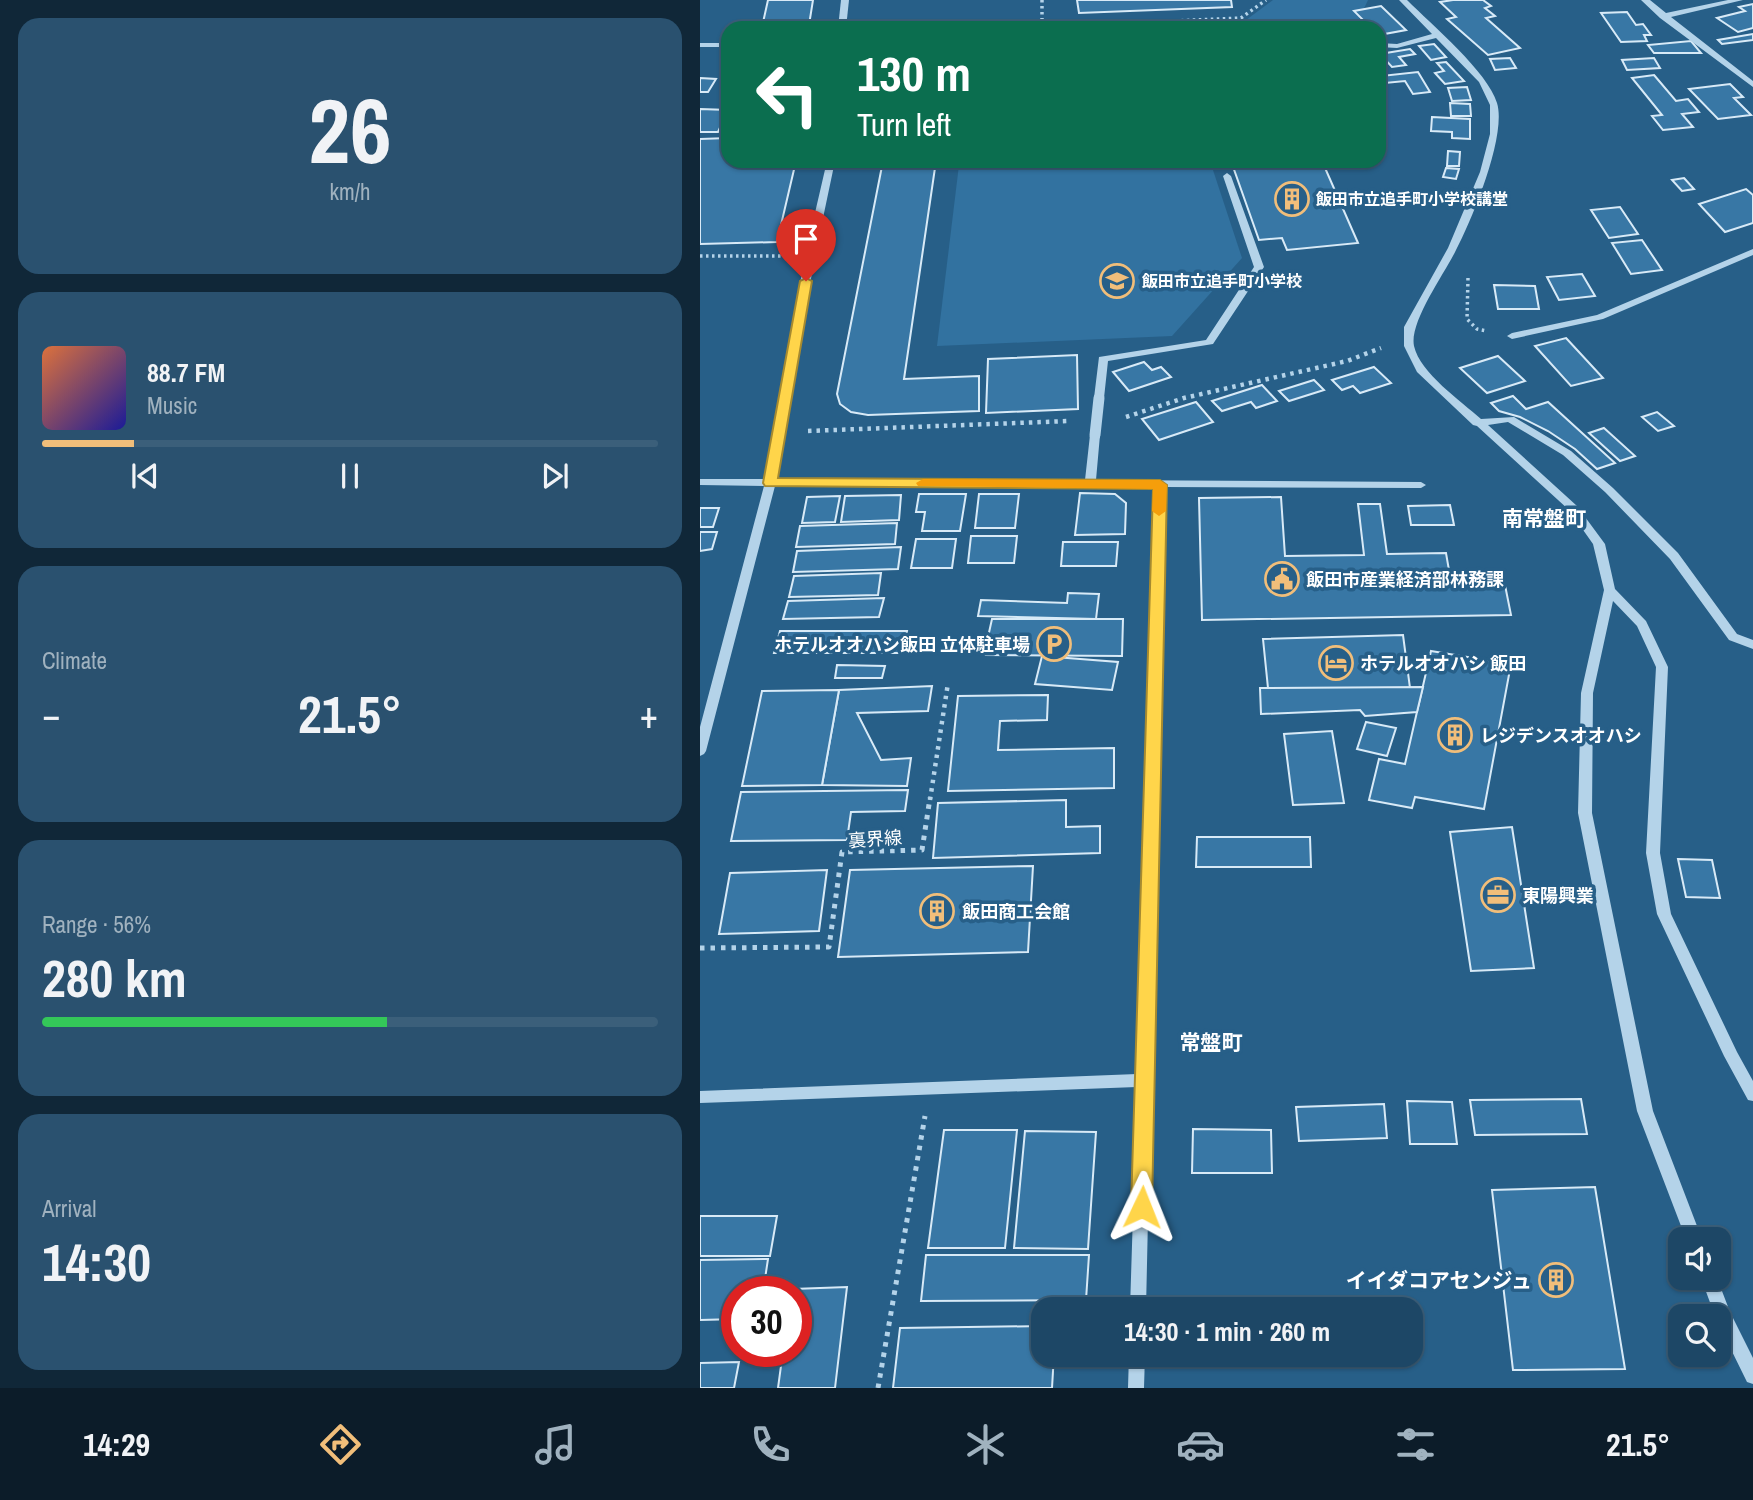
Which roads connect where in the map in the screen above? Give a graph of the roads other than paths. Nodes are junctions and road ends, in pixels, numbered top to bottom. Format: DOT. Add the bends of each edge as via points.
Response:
graph roads {
  1 [pos="845,0"];
  2 [pos="1403,0"];
  3 [pos="1645,0"];
  4 [pos="1739,0"];
  5 [pos="1663,16"];
  6 [pos="843,21"];
  7 [pos="1436,34"];
  8 [pos="700,45"];
  9 [pos="1386,45"];
  10 [pos="721,46"];
  11 [pos="1753,85"];
  12 [pos="829,168"];
  13 [pos="1227,176"];
  14 [pos="1753,252"];
  15 [pos="1512,336"];
  16 [pos="1477,423"];
  17 [pos="700,482"];
  18 [pos="770,483"];
  19 [pos="1090,484"];
  20 [pos="1160,485"];
  21 [pos="1420,485"];
  22 [pos="1610,590"];
  23 [pos="1753,645"];
  24 [pos="701,743"];
  25 [pos="1146,1080"];
  26 [pos="1753,1095"];
  27 [pos="700,1097"];
  28 [pos="1689,1227"];
  29 [pos="1714,1290"];
  30 [pos="1138,1297"];
  31 [pos="1137,1367"];
  32 [pos="1753,1376"];
  33 [pos="1136,1388"];
  1 -- 6 [label="street"];
  2 -- 7 [label="street"];
  3 -- 5 [label="street"];
  4 -- 5 [label="street"];
  5 -- 11 [label="street"];
  7 -- 9 [label="street"];
  7 -- 16 [label="street" via="1483,80 1494,105 1494,134 1453,248 1409,327 1409,346 1421,370"];
  8 -- 10 [label="street"];
  12 -- 18 [label="street"];
  13 -- 19 [label="street, bridge" via="1259,267 1209,342 1104,359"];
  14 -- 15 [label="street" via="1600,317"];
  16 -- 22 [label="street" via="1573,508 1599,544"];
  16 -- 23 [label="street" via="1510,419 1567,453 1674,556 1733,637"];
  17 -- 18 [label="street"];
  18 -- 19 [label="street"];
  18 -- 24 [label="street"];
  19 -- 20 [label="street"];
  20 -- 21 [label="street"];
  20 -- 25 [label="street"];
  22 -- 26 [label="street" via="1642,624 1662,667 1653,853 1664,914"];
  22 -- 28 [label="street" via="1587,694 1586,813 1645,1111"];
  25 -- 27 [label="street"];
  25 -- 30 [label="street"];
  29 -- 32 [label="street"];
  31 -- 33 [label="street"];
}
